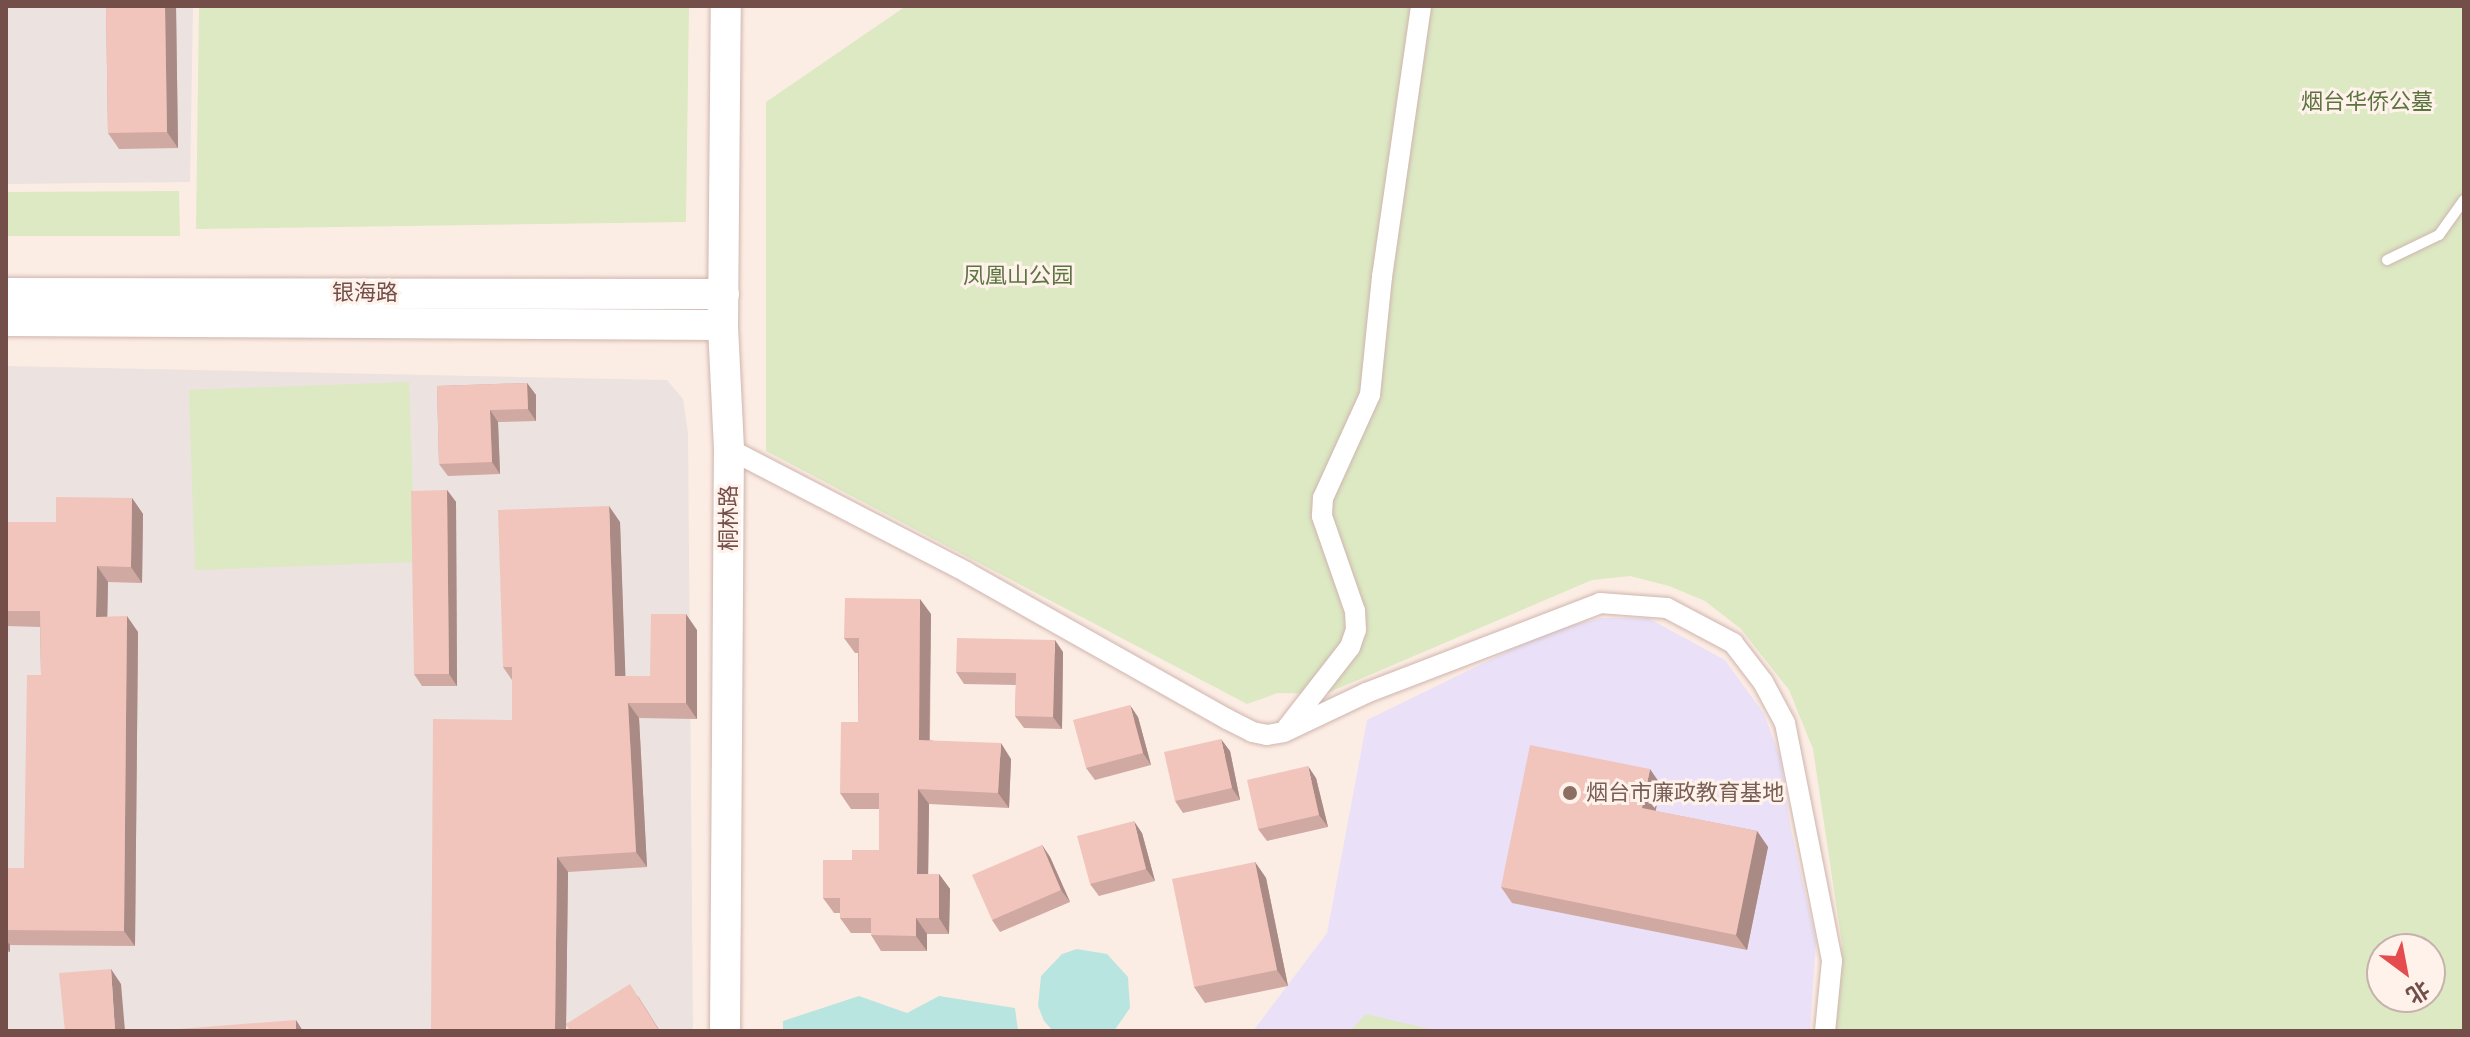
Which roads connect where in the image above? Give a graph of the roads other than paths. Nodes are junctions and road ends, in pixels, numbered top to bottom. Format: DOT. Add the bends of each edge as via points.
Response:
graph roads {
  1 [pos="726,6"];
  2 [pos="1421,6"];
  3 [pos="2464,200"];
  4 [pos="2387,260"];
  5 [pos="6,293"];
  6 [pos="724,294"];
  7 [pos="6,321"];
  8 [pos="723,325"];
  9 [pos="729,449"];
  10 [pos="1284,732"];
  11 [pos="725,1031"];
  12 [pos="1825,1031"];
  1 -- 6 [label="main road, 桐林路"];
  2 -- 10 [label="street" via="1370,395 1322,507 1355,611 1356,630 1350,647"];
  3 -- 4 [label="lane" via="2439,235"];
  5 -- 6 [label="main road, 银海路"];
  6 -- 8 [label="main road, 桐林路"];
  7 -- 8 [label="main road, 银海路"];
  8 -- 9 [label="main road, 桐林路"];
  9 -- 10 [label="street" via="966,572 1252,732"];
  9 -- 11 [label="main road, 桐林路"];
  10 -- 12 [label="street" via="1366,693 1600,603 1667,608 1733,643 1785,723 1832,961"];
}
